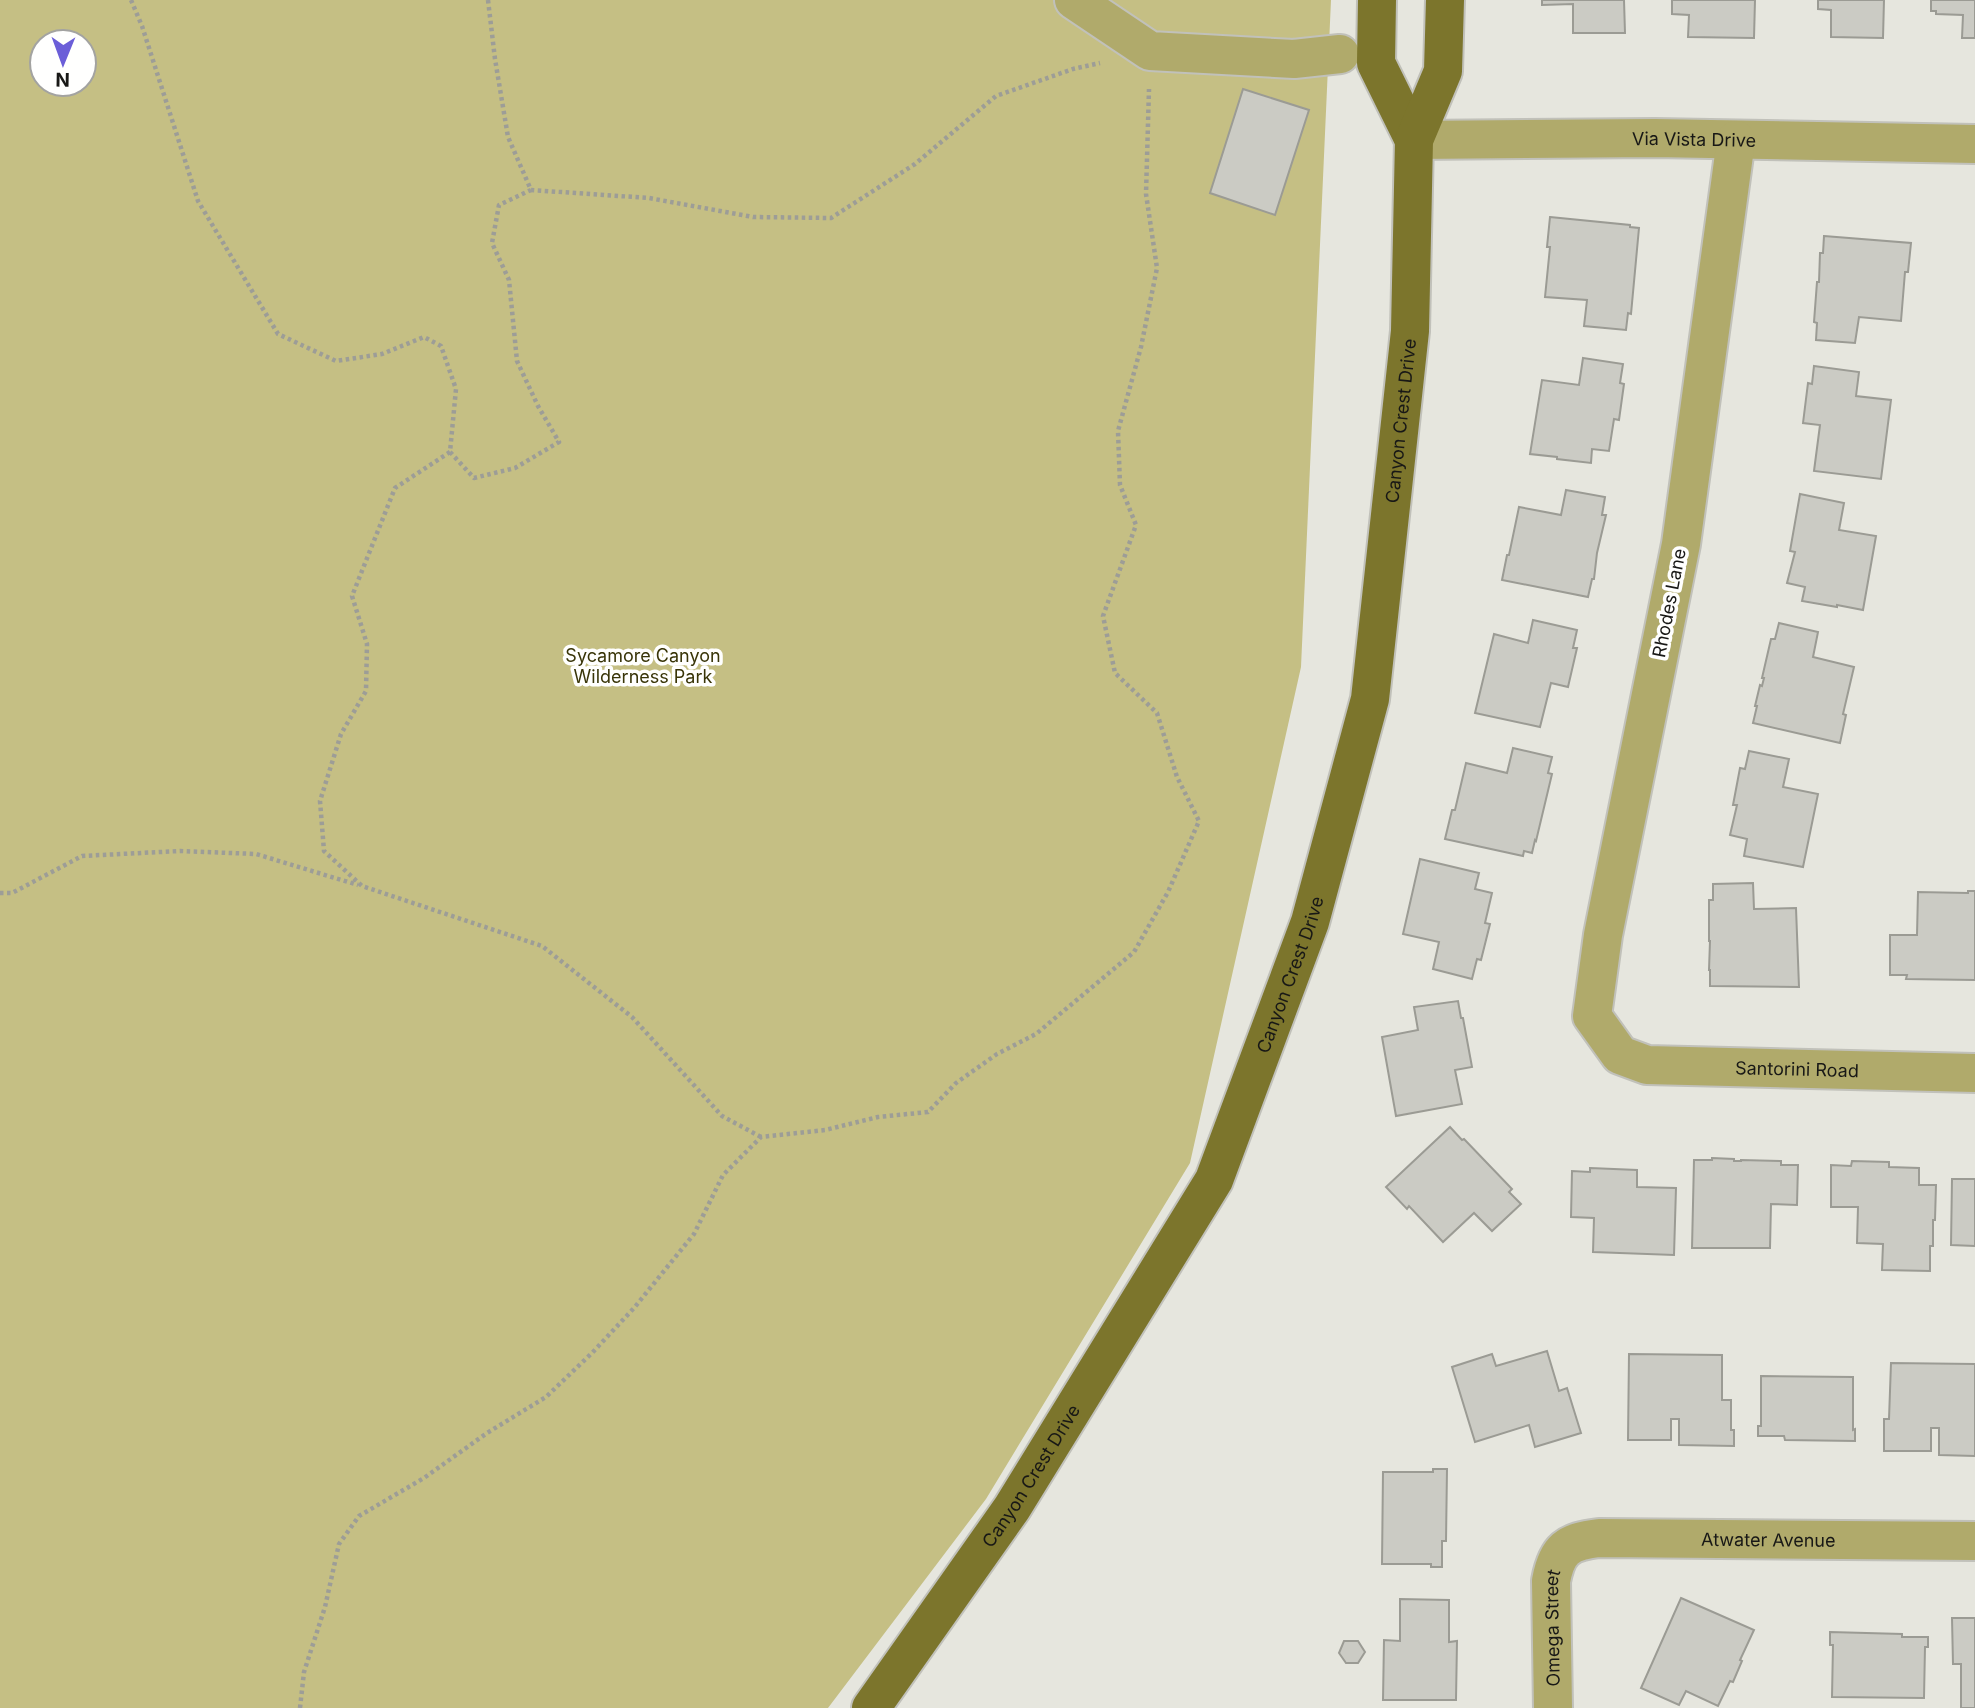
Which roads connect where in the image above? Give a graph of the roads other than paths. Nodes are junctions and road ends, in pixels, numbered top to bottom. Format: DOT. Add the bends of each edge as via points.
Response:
graph roads {
  1 [pos="1074,0"];
  2 [pos="1377,0"];
  3 [pos="1445,0"];
  4 [pos="1340,54"];
  5 [pos="1414,140"];
  6 [pos="1736,140"];
  7 [pos="1975,144"];
  8 [pos="1620,1055"];
  9 [pos="1975,1073"];
  10 [pos="1975,1541"];
  11 [pos="1563,1549"];
  12 [pos="871,1708"];
  13 [pos="1553,1708"];
  1 -- 4 [label="street" via="1150,51 1294,59"];
  2 -- 5 [label="main road, Canyon Crest Drive" via="1376,63"];
  3 -- 5 [label="main road, Canyon Crest Drive" via="1443,71"];
  5 -- 6 [label="street, Via Vista Drive"];
  5 -- 12 [label="main road, Canyon Crest Drive" via="1410,331 1370,699 1310,922 1214,1181 1012,1508"];
  6 -- 7 [label="street, Via Vista Drive"];
  6 -- 8 [label="street, Rhodes Lane" via="1681,544 1603,935 1592,1016"];
  8 -- 9 [label="street, Santorini Road" via="1647,1065"];
  10 -- 11 [label="street, Atwater Avenue" via="1599,1538"];
  11 -- 13 [label="street, Omega Street" via="1551,1581"];
}
